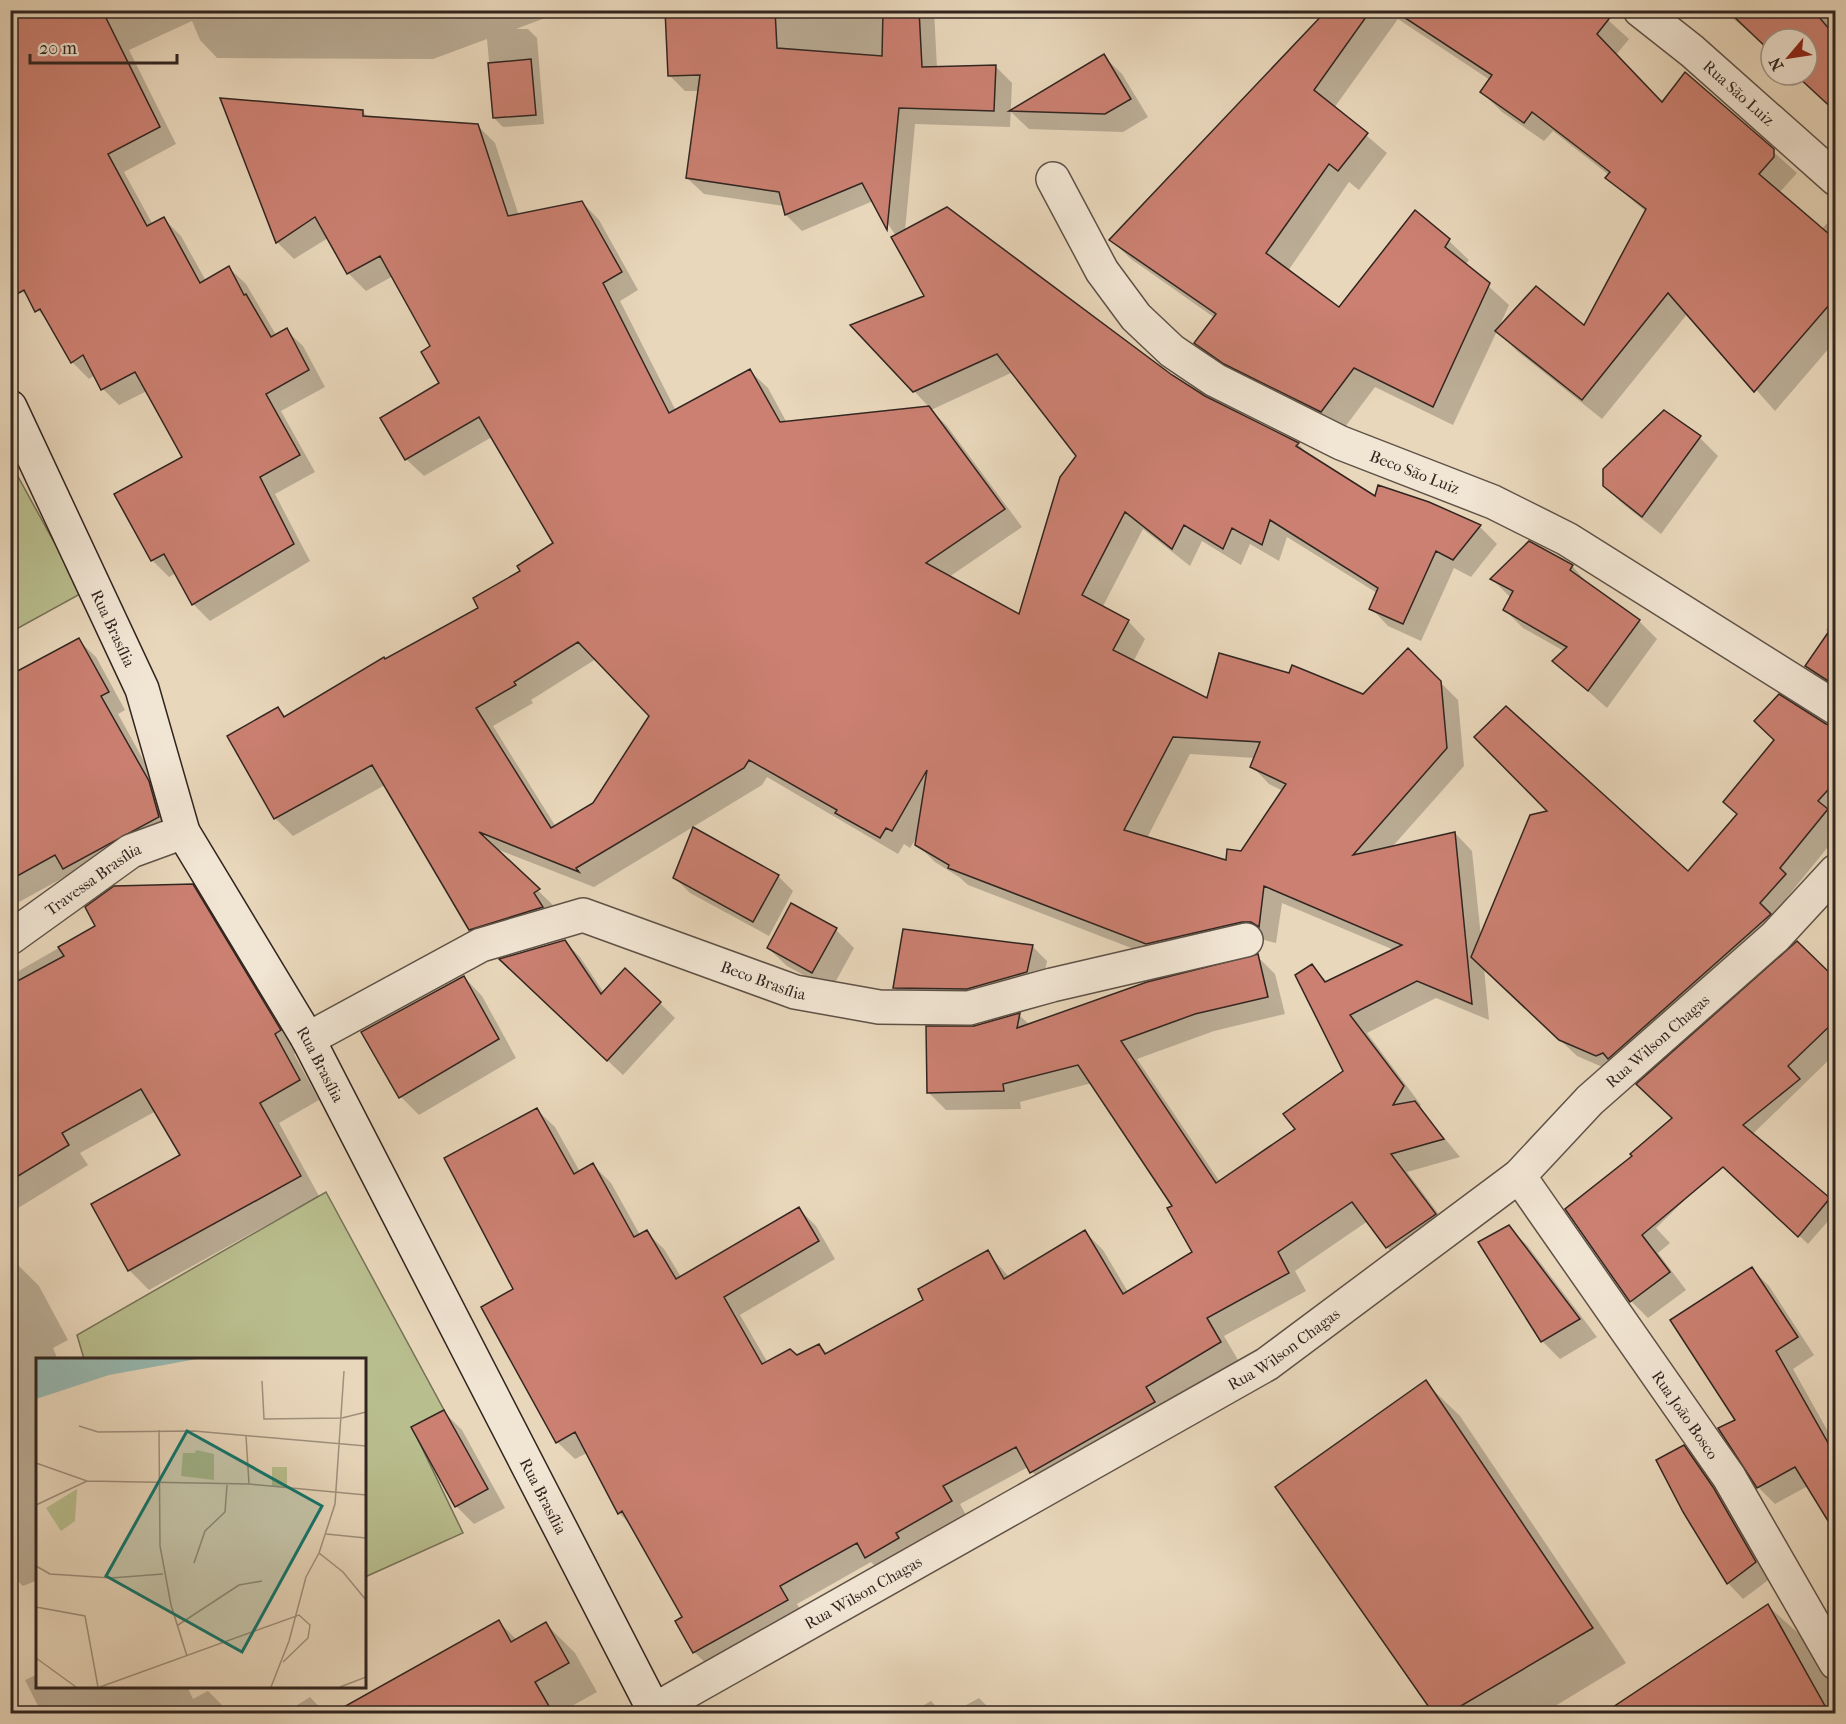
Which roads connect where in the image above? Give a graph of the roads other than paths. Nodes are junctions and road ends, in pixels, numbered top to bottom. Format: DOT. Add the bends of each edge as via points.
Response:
graph roads {
  1 [pos="1640,10"];
  2 [pos="1836,179"];
  3 [pos="1053,180"];
  4 [pos="10,407"];
  5 [pos="1836,708"];
  6 [pos="183,832"];
  7 [pos="1836,871"];
  8 [pos="10,938"];
  9 [pos="1246,940"];
  10 [pos="309,1039"];
  11 [pos="1519,1176"];
  12 [pos="1836,1663"];
  13 [pos="653,1712"];
  1 -- 2 [label="street, Rua São Luiz"];
  3 -- 5 [label="street, Beco São Luiz" via="1102,271 1136,317 1172,351 1206,374 1341,443 1493,502 1567,539"];
  4 -- 6 [label="street, Rua Brasília" via="142,689"];
  6 -- 8 [label="street, Travessa Brasília" via="131,851"];
  6 -- 10 [label="street, Rua Brasília"];
  7 -- 11 [label="street, Rua Wilson Chagas" via="1775,937 1590,1100"];
  9 -- 10 [label="street, Beco Brasília" via="969,1008 879,1007 795,992 583,915 481,945"];
  10 -- 13 [label="street, Rua Brasília"];
  11 -- 12 [label="street, Rua João Bosco" via="1729,1477"];
  11 -- 13 [label="street, Rua Wilson Chagas" via="1267,1364"];
}
